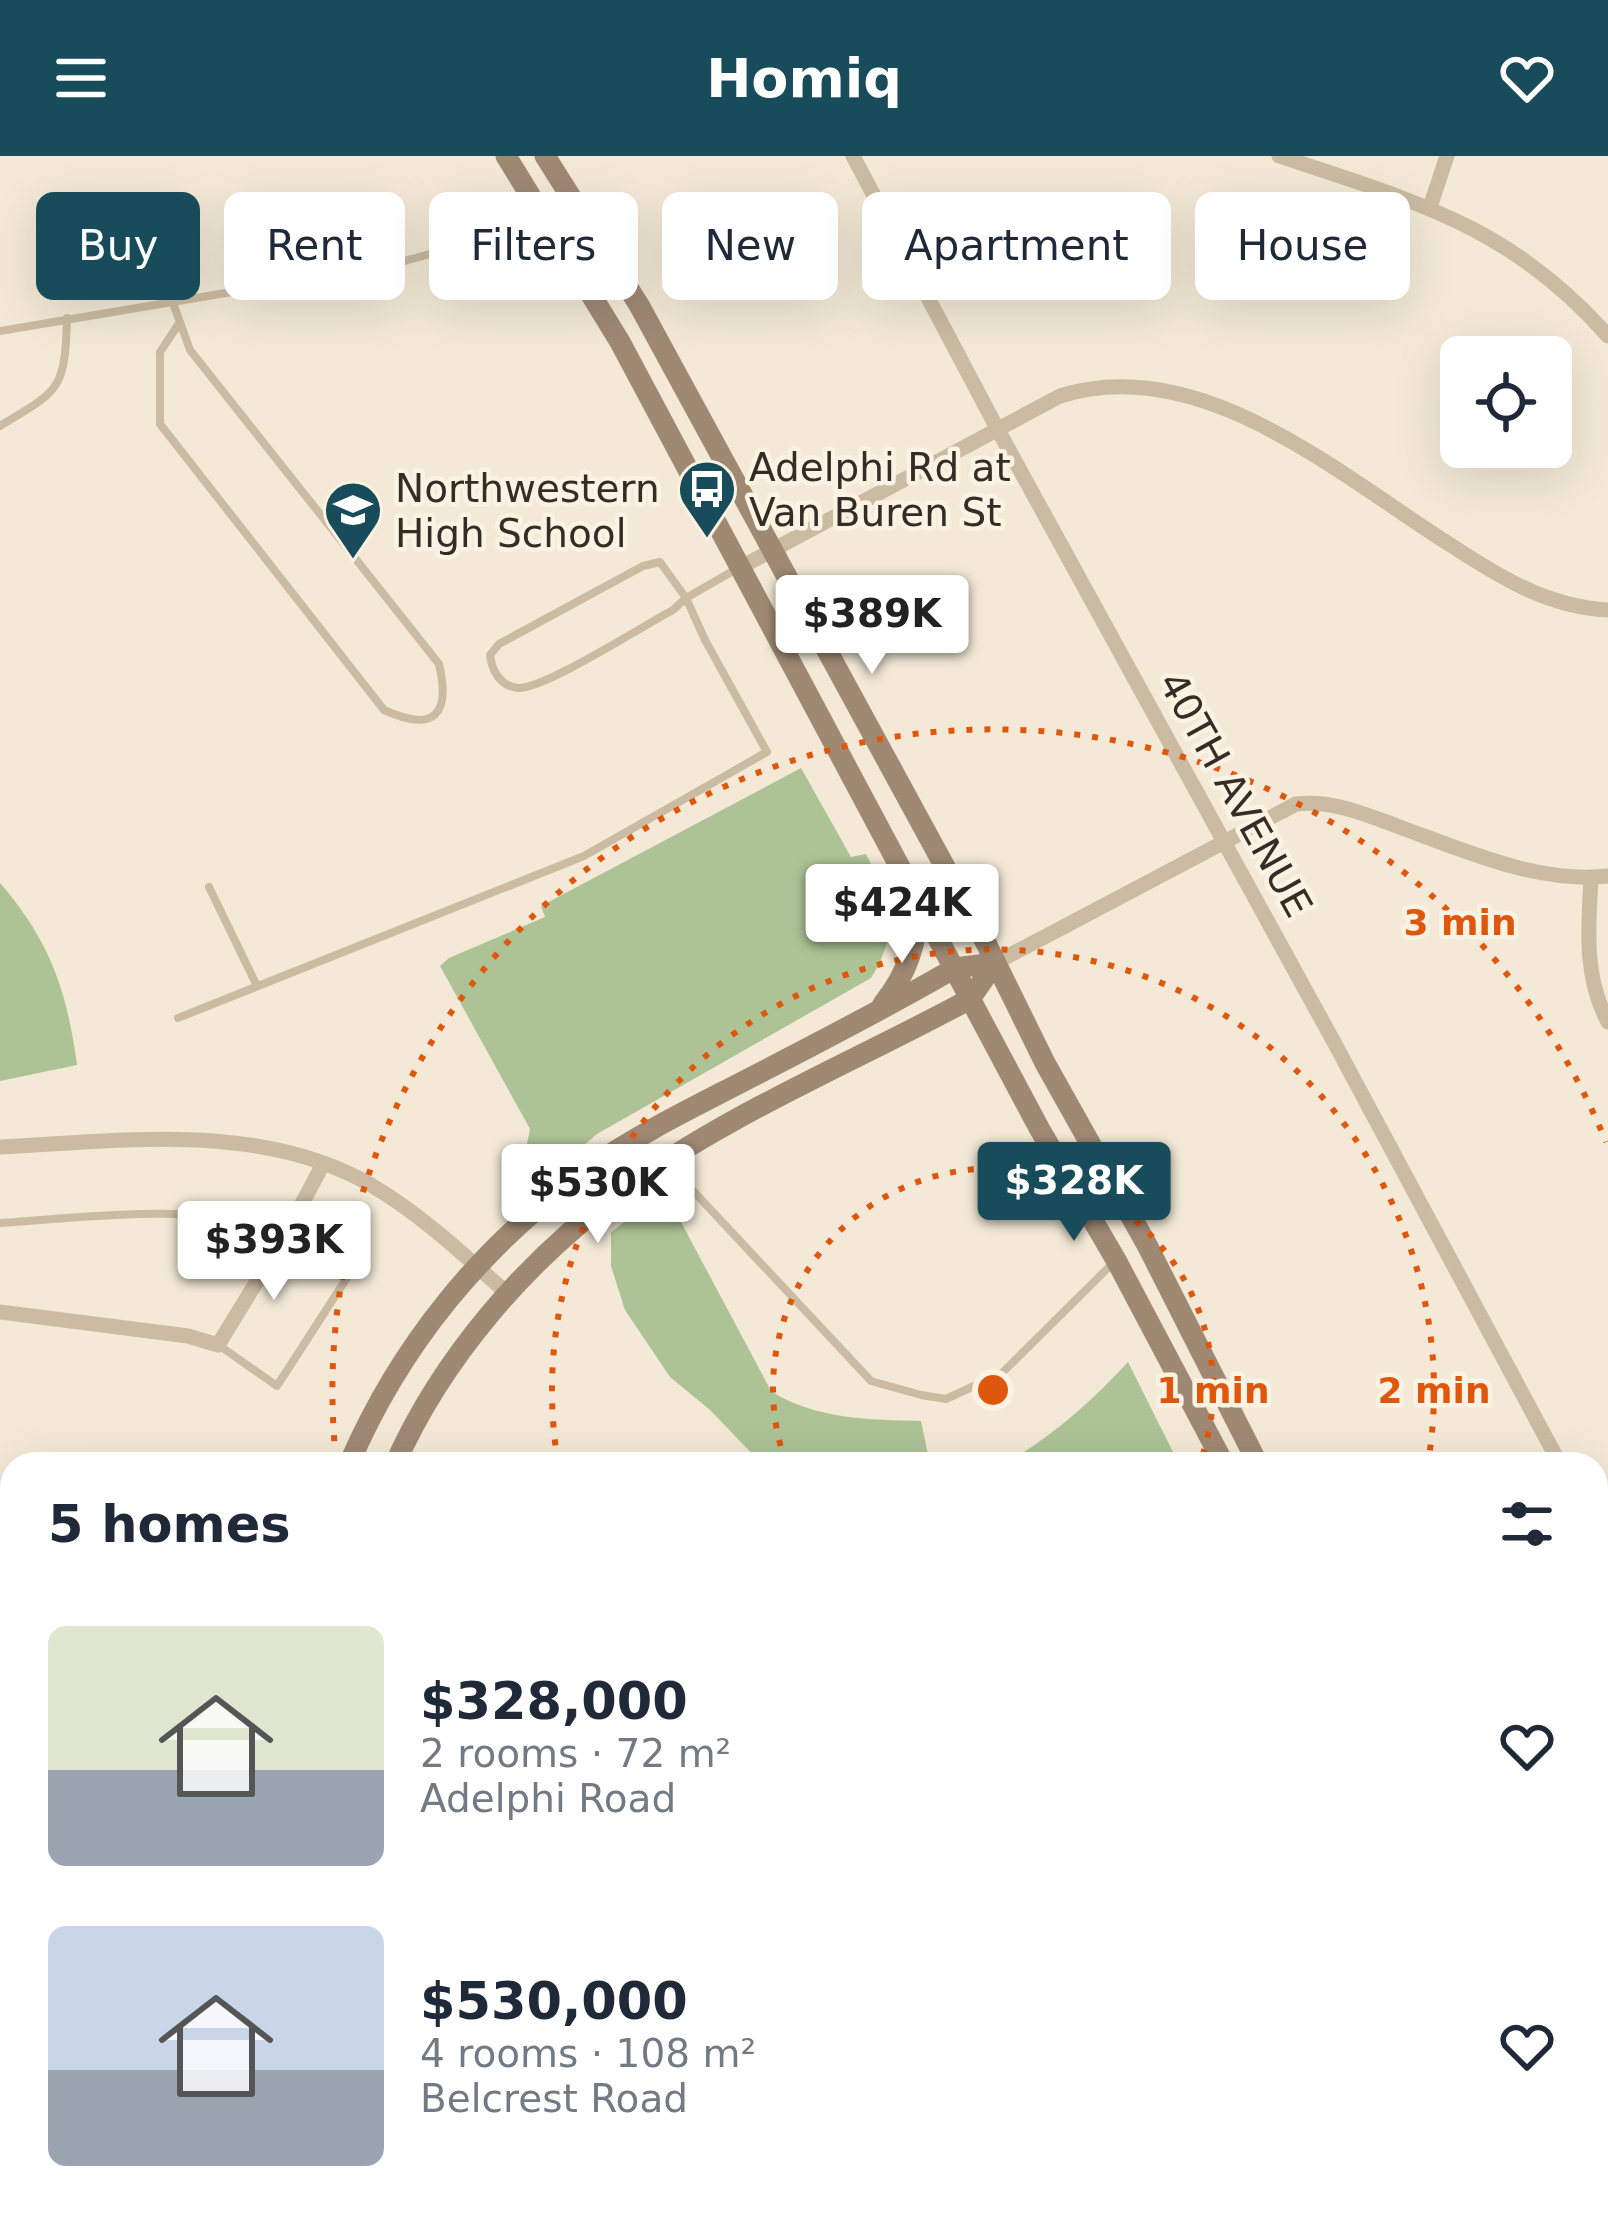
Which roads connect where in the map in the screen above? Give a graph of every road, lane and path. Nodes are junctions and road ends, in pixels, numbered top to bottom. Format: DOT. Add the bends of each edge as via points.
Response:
graph roads {
  1 [pos="506,156"];
  2 [pos="544,156"];
  3 [pos="853,156"];
  4 [pos="1279,156"];
  5 [pos="1447,156"];
  6 [pos="567,191"];
  7 [pos="529,192"];
  8 [pos="1430,207"];
  9 [pos="429,254"];
  10 [pos="200,296"];
  11 [pos="172,300"];
  12 [pos="595,300"];
  13 [pos="67,318"];
  14 [pos="180,322"];
  15 [pos="0,331"];
  16 [pos="1608,336"];
  17 [pos="0,426"];
  18 [pos="998,430"];
  19 [pos="770,551"];
  20 [pos="741,566"];
  21 [pos="686,598"];
  22 [pos="1608,610"];
  23 [pos="1224,841"];
  24 [pos="1599,878"];
  25 [pos="209,887"];
  26 [pos="919,900"];
  27 [pos="995,963"];
  28 [pos="955,968"];
  29 [pos="257,986"];
  30 [pos="970,999"];
  31 [pos="875,1012"];
  32 [pos="178,1018"];
  33 [pos="1608,1022"];
  34 [pos="0,1148"];
  35 [pos="666,1162"];
  36 [pos="322,1164"];
  37 [pos="0,1223"];
  38 [pos="286,1234"];
  39 [pos="1117,1260"];
  40 [pos="476,1266"];
  41 [pos="509,1294"];
  42 [pos="0,1312"];
  43 [pos="218,1345"];
  44 [pos="355,1452"];
  45 [pos="402,1452"];
  46 [pos="1218,1452"];
  47 [pos="1252,1452"];
  48 [pos="1554,1452"];
  1 -- 7 [label="main road"];
  2 -- 6 [label="main road"];
  3 -- 18 [label="street, 40TH AVENUE"];
  4 -- 8 [label="street"];
  5 -- 8 [label="street"];
  6 -- 19 [label="main road" via="639,305"];
  8 -- 16 [label="street" via="1541,270"];
  9 -- 10 [label="lane"];
  11 -- 13 [label="lane"];
  11 -- 14 [label="lane"];
  12 -- 20 [label="main road"];
  13 -- 15 [label="lane"];
  13 -- 17 [label="lane" via="54,393"];
  14 -- 14 [label="lane" via="160,352 160,424 384,710 411,722 432,717 445,689 439,664 190,350"];
  18 -- 19 [label="street"];
  18 -- 22 [label="street" via="1093,386 1185,392 1274,433 1521,588"];
  18 -- 23 [label="street, 40TH AVENUE"];
  19 -- 20 [label="street"];
  19 -- 27 [label="main road"];
  20 -- 21 [label="lane"];
  20 -- 26 [label="main road"];
  21 -- 21 [label="lane" via="547,680 520,688 492,670 499,644 644,566 660,562"];
  21 -- 29 [label="lane" via="766,752 584,856"];
  23 -- 24 [label="street" via="1282,808 1326,804 1465,851"];
  23 -- 27 [label="street"];
  23 -- 48 [label="street, 40TH AVENUE"];
  24 -- 33 [label="street" via="1587,942"];
  25 -- 29 [label="lane"];
  26 -- 28 [label="main road"];
  26 -- 31 [label="main road" via="911,957"];
  27 -- 28 [label="main road"];
  27 -- 30 [label="main road"];
  27 -- 47 [label="main road"];
  28 -- 30 [label="main road"];
  28 -- 31 [label="main road"];
  29 -- 32 [label="lane"];
  30 -- 35 [label="main road"];
  30 -- 39 [label="main road"];
  31 -- 40 [label="main road" via="591,1167"];
  34 -- 36 [label="street" via="244,1143"];
  35 -- 39 [label="lane" via="872,1381 921,1395 946,1399 1002,1373"];
  35 -- 41 [label="main road" via="577,1226"];
  36 -- 38 [label="street"];
  36 -- 40 [label="street" via="422,1219"];
  37 -- 38 [label="lane" via="181,1215"];
  38 -- 43 [label="street"];
  38 -- 43 [label="lane" via="350,1273 277,1386"];
  39 -- 46 [label="main road"];
  40 -- 41 [label="street"];
  40 -- 44 [label="main road" via="398,1369"];
  41 -- 45 [label="main road" via="457,1356"];
  42 -- 43 [label="street"];
}
